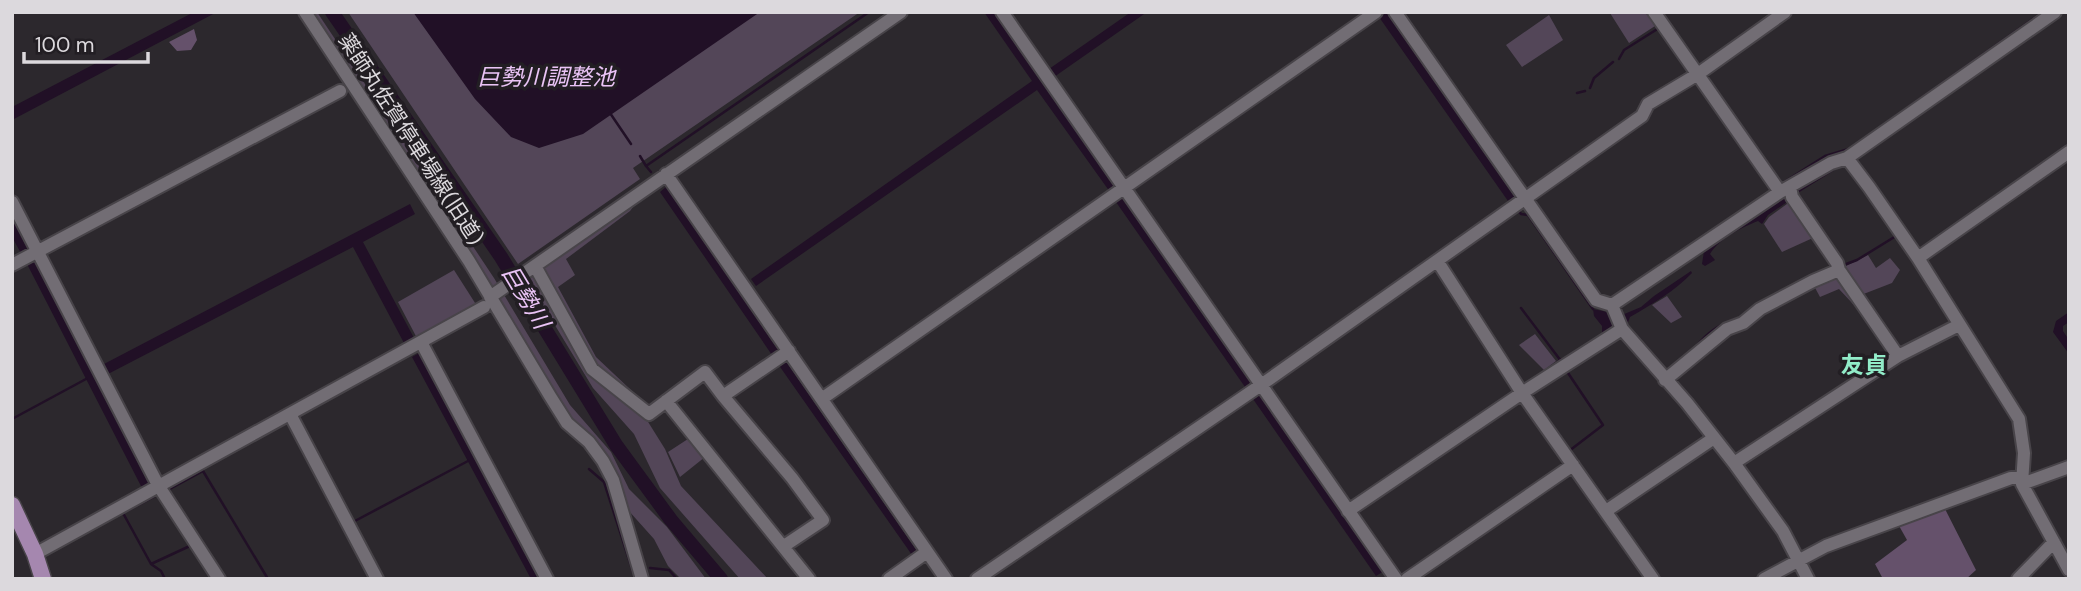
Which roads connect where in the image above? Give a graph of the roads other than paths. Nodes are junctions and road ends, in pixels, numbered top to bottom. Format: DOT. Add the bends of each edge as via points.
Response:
graph roads {
  1 [pos="305,12"];
  2 [pos="901,12"];
  3 [pos="1002,12"];
  4 [pos="1376,12"];
  5 [pos="1395,12"];
  6 [pos="1654,12"];
  7 [pos="1784,12"];
  8 [pos="2055,12"];
  9 [pos="1694,76"];
  10 [pos="340,91"];
  11 [pos="2069,152"];
  12 [pos="1847,159"];
  13 [pos="666,174"];
  14 [pos="1119,192"];
  15 [pos="1785,193"];
  16 [pos="12,202"];
  17 [pos="1518,204"];
  18 [pos="32,255"];
  19 [pos="1917,258"];
  20 [pos="1438,262"];
  21 [pos="12,265"];
  22 [pos="535,265"];
  23 [pos="1838,267"];
  24 [pos="487,302"];
  25 [pos="1612,305"];
  26 [pos="1619,324"];
  27 [pos="1957,326"];
  28 [pos="421,342"];
  29 [pos="782,356"];
  30 [pos="1898,356"];
  31 [pos="1665,380"];
  32 [pos="1255,389"];
  33 [pos="1522,393"];
  34 [pos="723,396"];
  35 [pos="823,398"];
  36 [pos="666,401"];
  37 [pos="290,414"];
  38 [pos="1714,438"];
  39 [pos="1734,463"];
  40 [pos="1573,465"];
  41 [pos="2069,467"];
  42 [pos="2021,483"];
  43 [pos="158,485"];
  44 [pos="12,505"];
  45 [pos="1348,511"];
  46 [pos="1606,511"];
  47 [pos="2054,542"];
  48 [pos="784,547"];
  49 [pos="35,554"];
  50 [pos="921,556"];
  51 [pos="1797,561"];
  52 [pos="2069,569"];
  53 [pos="2024,573"];
  54 [pos="1389,577"];
  55 [pos="43,579"];
  56 [pos="219,579"];
  57 [pos="377,579"];
  58 [pos="547,579"];
  59 [pos="642,579"];
  60 [pos="809,579"];
  61 [pos="889,579"];
  62 [pos="946,579"];
  63 [pos="977,579"];
  64 [pos="1407,579"];
  65 [pos="1653,579"];
  66 [pos="1764,579"];
  67 [pos="1808,579"];
  1 -- 24 [label="street, 薬師丸佐賀停車場線(旧道)" via="469,261"];
  2 -- 13 [label="street"];
  3 -- 14 [label="street"];
  4 -- 14 [label="street"];
  5 -- 17 [label="street"];
  6 -- 9 [label="street"];
  7 -- 9 [label="street"];
  8 -- 12 [label="street"];
  9 -- 15 [label="street"];
  9 -- 17 [label="street" via="1648,104 1642,116"];
  10 -- 18 [label="street"];
  11 -- 19 [label="street"];
  12 -- 15 [label="street" via="1831,163"];
  12 -- 19 [label="street"];
  13 -- 22 [label="street"];
  13 -- 29 [label="street" via="745,288"];
  14 -- 32 [label="street"];
  14 -- 35 [label="street"];
  15 -- 23 [label="street"];
  15 -- 25 [label="street"];
  16 -- 18 [label="street"];
  17 -- 20 [label="street"];
  17 -- 25 [label="street" via="1596,300"];
  18 -- 21 [label="street"];
  18 -- 43 [label="street"];
  19 -- 27 [label="street"];
  20 -- 32 [label="street"];
  20 -- 33 [label="street"];
  22 -- 24 [label="street"];
  22 -- 36 [label="street" via="592,369 649,414"];
  23 -- 30 [label="street"];
  23 -- 31 [label="street" via="1727,329"];
  24 -- 28 [label="street"];
  24 -- 59 [label="street, 薬師丸佐賀停車場線(旧道)" via="567,423 603,461 613,480"];
  25 -- 26 [label="street"];
  26 -- 31 [label="street"];
  26 -- 33 [label="street"];
  27 -- 30 [label="street"];
  27 -- 42 [label="street" via="2019,419 2024,453"];
  28 -- 37 [label="street"];
  28 -- 58 [label="street"];
  29 -- 34 [label="street"];
  29 -- 35 [label="street"];
  30 -- 39 [label="street"];
  31 -- 38 [label="street"];
  32 -- 45 [label="street"];
  32 -- 63 [label="street"];
  33 -- 40 [label="street"];
  33 -- 45 [label="street"];
  34 -- 36 [label="street" via="705,372"];
  34 -- 48 [label="street" via="823,520"];
  35 -- 50 [label="street"];
  36 -- 48 [label="street"];
  37 -- 43 [label="street"];
  37 -- 57 [label="street"];
  38 -- 39 [label="street"];
  38 -- 46 [label="street"];
  39 -- 51 [label="street" via="1783,531"];
  40 -- 46 [label="street"];
  40 -- 64 [label="street"];
  41 -- 42 [label="street"];
  42 -- 47 [label="street"];
  42 -- 51 [label="street" via="1826,546"];
  43 -- 49 [label="street"];
  43 -- 56 [label="street"];
  44 -- 49 [label="main road"];
  45 -- 54 [label="street"];
  46 -- 65 [label="street"];
  47 -- 52 [label="street"];
  47 -- 53 [label="street"];
  48 -- 60 [label="street"];
  49 -- 55 [label="main road"];
  50 -- 61 [label="street"];
  50 -- 62 [label="street"];
  51 -- 66 [label="street"];
  51 -- 67 [label="street"];
}
